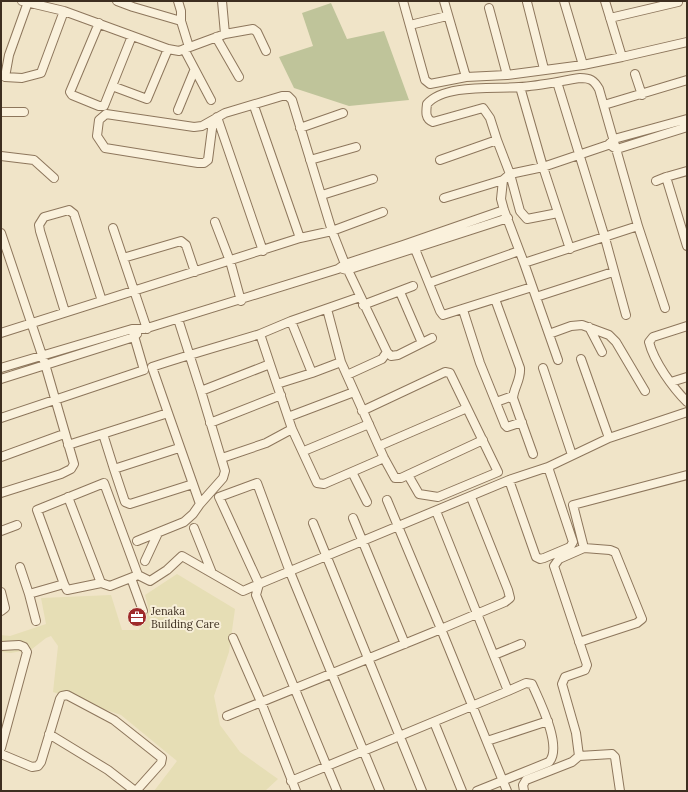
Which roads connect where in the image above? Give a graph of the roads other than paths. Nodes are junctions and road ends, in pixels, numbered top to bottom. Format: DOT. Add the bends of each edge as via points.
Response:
graph roads {
  1 [pos="117,1"];
  2 [pos="178,1"];
  3 [pos="222,1"];
  4 [pos="403,1"];
  5 [pos="444,1"];
  6 [pos="564,1"];
  7 [pos="605,1"];
  8 [pos="25,2"];
  9 [pos="527,2"];
  10 [pos="678,2"];
  11 [pos="132,4"];
  12 [pos="489,8"];
  13 [pos="64,11"];
  14 [pos="447,16"];
  15 [pos="610,18"];
  16 [pos="181,21"];
  17 [pos="99,23"];
  18 [pos="410,25"];
  19 [pos="225,34"];
  20 [pos="132,36"];
  21 [pos="216,37"];
  22 [pos="687,42"];
  23 [pos="187,48"];
  24 [pos="168,50"];
  25 [pos="266,51"];
  26 [pos="622,57"];
  27 [pos="583,65"];
  28 [pos="544,69"];
  29 [pos="194,71"];
  30 [pos="635,74"];
  31 [pos="507,76"];
  32 [pos="3,77"];
  33 [pos="239,77"];
  34 [pos="466,77"];
  35 [pos="687,80"];
  36 [pos="558,82"];
  37 [pos="112,86"];
  38 [pos="520,87"];
  39 [pos="642,95"];
  40 [pos="211,100"];
  41 [pos="604,105"];
  42 [pos="254,106"];
  43 [pos="178,110"];
  44 [pos="1,112"];
  45 [pos="24,112"];
  46 [pos="342,113"];
  47 [pos="215,119"];
  48 [pos="687,122"];
  49 [pos="300,128"];
  50 [pos="497,140"];
  51 [pos="611,142"];
  52 [pos="356,147"];
  53 [pos="617,149"];
  54 [pos="580,153"];
  55 [pos="1,156"];
  56 [pos="310,160"];
  57 [pos="440,160"];
  58 [pos="543,167"];
  59 [pos="687,171"];
  60 [pos="510,174"];
  61 [pos="666,177"];
  62 [pos="54,178"];
  63 [pos="373,179"];
  64 [pos="503,180"];
  65 [pos="656,181"];
  66 [pos="322,195"];
  67 [pos="444,198"];
  68 [pos="504,210"];
  69 [pos="383,212"];
  70 [pos="558,213"];
  71 [pos="508,218"];
  72 [pos="216,222"];
  73 [pos="638,226"];
  74 [pos="113,228"];
  75 [pos="332,231"];
  76 [pos="1,233"];
  77 [pos="300,238"];
  78 [pos="605,238"];
  79 [pos="687,245"];
  80 [pos="409,246"];
  81 [pos="570,249"];
  82 [pos="264,251"];
  83 [pos="519,251"];
  84 [pos="123,258"];
  85 [pos="230,261"];
  86 [pos="524,263"];
  87 [pos="343,268"];
  88 [pos="195,272"];
  89 [pos="614,272"];
  90 [pos="429,283"];
  91 [pos="413,286"];
  92 [pos="532,287"];
  93 [pos="134,291"];
  94 [pos="400,292"];
  95 [pos="536,297"];
  96 [pos="495,299"];
  97 [pos="102,301"];
  98 [pos="241,301"];
  99 [pos="362,301"];
  100 [pos="665,308"];
  101 [pos="327,309"];
  102 [pos="463,310"];
  103 [pos="65,312"];
  104 [pos="626,315"];
  105 [pos="178,318"];
  106 [pos="291,321"];
  107 [pos="31,323"];
  108 [pos="687,326"];
  109 [pos="589,327"];
  110 [pos="144,330"];
  111 [pos="1,332"];
  112 [pos="133,333"];
  113 [pos="260,334"];
  114 [pos="549,334"];
  115 [pos="432,338"];
  116 [pos="422,343"];
  117 [pos="387,352"];
  118 [pos="602,352"];
  119 [pos="41,355"];
  120 [pos="190,356"];
  121 [pos="582,358"];
  122 [pos="558,360"];
  123 [pos="341,362"];
  124 [pos="45,364"];
  125 [pos="270,364"];
  126 [pos="1,368"];
  127 [pos="148,368"];
  128 [pos="543,368"];
  129 [pos="312,373"];
  130 [pos="347,375"];
  131 [pos="687,377"];
  132 [pos="1,379"];
  133 [pos="671,382"];
  134 [pos="277,384"];
  135 [pos="201,391"];
  136 [pos="645,391"];
  137 [pos="354,392"];
  138 [pos="281,395"];
  139 [pos="513,396"];
  140 [pos="56,400"];
  141 [pos="496,402"];
  142 [pos="687,402"];
  143 [pos="467,408"];
  144 [pos="362,411"];
  145 [pos="687,412"];
  146 [pos="168,413"];
  147 [pos="1,418"];
  148 [pos="288,418"];
  149 [pos="210,422"];
  150 [pos="522,422"];
  151 [pos="369,424"];
  152 [pos="292,429"];
  153 [pos="64,434"];
  154 [pos="103,434"];
  155 [pos="609,438"];
  156 [pos="483,440"];
  157 [pos="68,445"];
  158 [pos="379,446"];
  159 [pos="179,448"];
  160 [pos="304,451"];
  161 [pos="533,454"];
  162 [pos="572,455"];
  163 [pos="1,457"];
  164 [pos="222,458"];
  165 [pos="384,458"];
  166 [pos="548,466"];
  167 [pos="114,469"];
  168 [pos="352,472"];
  169 [pos="408,475"];
  170 [pos="687,475"];
  171 [pos="509,480"];
  172 [pos="193,484"];
  173 [pos="1,492"];
  174 [pos="68,497"];
  175 [pos="471,497"];
  176 [pos="387,500"];
  177 [pos="367,502"];
  178 [pos="200,504"];
  179 [pos="436,511"];
  180 [pos="353,518"];
  181 [pos="313,523"];
  182 [pos="17,525"];
  183 [pos="398,526"];
  184 [pos="194,528"];
  185 [pos="1,530"];
  186 [pos="158,533"];
  187 [pos="137,541"];
  188 [pos="364,542"];
  189 [pos="584,548"];
  190 [pos="327,557"];
  191 [pos="146,561"];
  192 [pos="20,567"];
  193 [pos="290,572"];
  194 [pos="212,573"];
  195 [pos="134,576"];
  196 [pos="64,584"];
  197 [pos="101,584"];
  198 [pos="259,584"];
  199 [pos="1,592"];
  200 [pos="29,594"];
  201 [pos="1,611"];
  202 [pos="143,611"];
  203 [pos="477,614"];
  204 [pos="36,621"];
  205 [pos="441,629"];
  206 [pos="233,638"];
  207 [pos="579,642"];
  208 [pos="405,644"];
  209 [pos="521,644"];
  210 [pos="1,646"];
  211 [pos="494,655"];
  212 [pos="368,658"];
  213 [pos="332,673"];
  214 [pos="295,688"];
  215 [pos="508,691"];
  216 [pos="261,702"];
  217 [pos="472,706"];
  218 [pos="227,716"];
  219 [pos="548,720"];
  220 [pos="434,722"];
  221 [pos="49,734"];
  222 [pos="400,735"];
  223 [pos="487,741"];
  224 [pos="1,748"];
  225 [pos="363,751"];
  226 [pos="1,754"];
  227 [pos="580,756"];
  228 [pos="327,766"];
  229 [pos="292,781"];
  230 [pos="502,781"];
  231 [pos="135,791"];
  232 [pos="296,791"];
  233 [pos="337,791"];
  234 [pos="380,791"];
  235 [pos="422,791"];
  236 [pos="462,791"];
  237 [pos="477,791"];
  238 [pos="507,791"];
  239 [pos="524,791"];
  240 [pos="620,791"];
  1 -- 11 [label="street"];
  2 -- 16 [label="street"];
  3 -- 19 [label="street"];
  4 -- 18 [label="street"];
  5 -- 14 [label="street"];
  6 -- 27 [label="street"];
  7 -- 15 [label="street"];
  8 -- 13 [label="street"];
  8 -- 32 [label="street"];
  9 -- 28 [label="street"];
  10 -- 15 [label="street"];
  11 -- 16 [label="street"];
  12 -- 31 [label="street"];
  13 -- 17 [label="street"];
  13 -- 32 [label="street" via="41,73 22,78"];
  14 -- 18 [label="street"];
  14 -- 34 [label="street"];
  15 -- 26 [label="street"];
  16 -- 23 [label="street"];
  17 -- 20 [label="street"];
  17 -- 37 [label="street" via="70,92 72,95 104,106"];
  18 -- 34 [label="street" via="426,82 432,84"];
  19 -- 21 [label="street"];
  19 -- 25 [label="street" via="253,29"];
  20 -- 24 [label="street"];
  20 -- 37 [label="street"];
  21 -- 23 [label="street"];
  21 -- 33 [label="street"];
  22 -- 26 [label="street"];
  23 -- 24 [label="street"];
  23 -- 29 [label="street"];
  24 -- 37 [label="street" via="147,99"];
  26 -- 27 [label="street"];
  27 -- 28 [label="street"];
  28 -- 31 [label="street"];
  29 -- 40 [label="street"];
  29 -- 43 [label="street"];
  30 -- 39 [label="street"];
  31 -- 34 [label="street"];
  35 -- 39 [label="street"];
  36 -- 38 [label="street"];
  36 -- 41 [label="street" via="590,79 599,89"];
  36 -- 54 [label="street"];
  38 -- 50 [label="street" via="457,90 427,104 426,116 433,122 483,108 490,118"];
  38 -- 58 [label="street"];
  39 -- 41 [label="street"];
  41 -- 51 [label="street"];
  42 -- 47 [label="street"];
  42 -- 49 [label="street" via="288,96 292,100"];
  42 -- 77 [label="street"];
  44 -- 45 [label="street"];
  46 -- 49 [label="street"];
  47 -- 47 [label="street" via="208,160 198,164 105,148 98,136 99,120 106,114 194,127"];
  47 -- 82 [label="street"];
  48 -- 51 [label="street"];
  48 -- 53 [label="street"];
  49 -- 56 [label="street"];
  50 -- 57 [label="street"];
  50 -- 60 [label="street"];
  51 -- 53 [label="street"];
  51 -- 54 [label="street"];
  52 -- 56 [label="street"];
  53 -- 73 [label="street"];
  54 -- 58 [label="street"];
  54 -- 78 [label="street"];
  55 -- 62 [label="street" via="34,160"];
  56 -- 66 [label="street"];
  58 -- 60 [label="street"];
  58 -- 70 [label="street"];
  59 -- 61 [label="street"];
  60 -- 64 [label="street"];
  60 -- 70 [label="street" via="523,217 527,219"];
  61 -- 65 [label="street"];
  61 -- 79 [label="street"];
  63 -- 66 [label="street"];
  64 -- 67 [label="street"];
  64 -- 68 [label="street" via="501,199"];
  66 -- 75 [label="street"];
  68 -- 71 [label="street"];
  68 -- 80 [label="street"];
  69 -- 75 [label="street"];
  70 -- 81 [label="street"];
  71 -- 80 [label="street"];
  71 -- 83 [label="street"];
  72 -- 85 [label="street"];
  73 -- 78 [label="street"];
  73 -- 100 [label="street"];
  74 -- 84 [label="street"];
  75 -- 77 [label="street"];
  75 -- 87 [label="street"];
  76 -- 107 [label="street"];
  77 -- 82 [label="street"];
  78 -- 81 [label="street"];
  78 -- 89 [label="street"];
  80 -- 87 [label="street"];
  80 -- 90 [label="street"];
  81 -- 86 [label="street"];
  82 -- 85 [label="street"];
  83 -- 86 [label="street"];
  83 -- 90 [label="street"];
  84 -- 88 [label="street" via="181,241 186,245"];
  84 -- 93 [label="street"];
  85 -- 88 [label="street"];
  85 -- 98 [label="street"];
  86 -- 92 [label="street"];
  87 -- 98 [label="street"];
  87 -- 99 [label="street"];
  88 -- 93 [label="street"];
  89 -- 95 [label="street"];
  89 -- 104 [label="street"];
  90 -- 102 [label="street" via="443,315"];
  91 -- 94 [label="street"];
  92 -- 95 [label="street"];
  92 -- 96 [label="street"];
  93 -- 97 [label="street"];
  93 -- 110 [label="street"];
  94 -- 99 [label="street"];
  94 -- 116 [label="street"];
  95 -- 114 [label="street"];
  96 -- 102 [label="street"];
  96 -- 139 [label="street" via="520,368 520,378"];
  97 -- 103 [label="street"];
  97 -- 103 [label="street" via="74,214 69,210 44,217 39,225 40,231"];
  98 -- 105 [label="street"];
  99 -- 101 [label="street"];
  99 -- 117 [label="street"];
  101 -- 106 [label="street"];
  101 -- 123 [label="street"];
  102 -- 141 [label="street"];
  103 -- 107 [label="street"];
  105 -- 110 [label="street"];
  105 -- 120 [label="street"];
  106 -- 113 [label="street"];
  106 -- 129 [label="street"];
  107 -- 111 [label="street"];
  107 -- 119 [label="street"];
  108 -- 133 [label="street" via="650,340 651,351"];
  109 -- 114 [label="street" via="571,326"];
  109 -- 118 [label="street"];
  109 -- 136 [label="street" via="613,337"];
  110 -- 112 [label="street"];
  112 -- 119 [label="street"];
  112 -- 124 [label="street"];
  112 -- 127 [label="street"];
  113 -- 120 [label="street"];
  113 -- 125 [label="street"];
  114 -- 122 [label="street"];
  115 -- 116 [label="street"];
  116 -- 117 [label="street" via="398,355 391,356"];
  117 -- 130 [label="street" via="382,359"];
  119 -- 124 [label="street"];
  119 -- 126 [label="street"];
  120 -- 127 [label="street"];
  120 -- 135 [label="street"];
  121 -- 155 [label="street"];
  123 -- 129 [label="street"];
  123 -- 130 [label="street"];
  124 -- 132 [label="street"];
  124 -- 140 [label="street"];
  125 -- 134 [label="street"];
  125 -- 135 [label="street"];
  127 -- 140 [label="street"];
  127 -- 146 [label="street"];
  128 -- 162 [label="street"];
  129 -- 134 [label="street"];
  130 -- 137 [label="street"];
  131 -- 133 [label="street"];
  133 -- 142 [label="street"];
  134 -- 138 [label="street"];
  135 -- 149 [label="street"];
  137 -- 144 [label="street"];
  137 -- 148 [label="street"];
  138 -- 148 [label="street"];
  138 -- 149 [label="street"];
  139 -- 141 [label="street"];
  139 -- 150 [label="street"];
  140 -- 147 [label="street"];
  140 -- 153 [label="street"];
  141 -- 150 [label="street" via="506,426"];
  143 -- 144 [label="street" via="448,371"];
  143 -- 156 [label="street"];
  143 -- 158 [label="street"];
  144 -- 151 [label="street"];
  145 -- 155 [label="street"];
  146 -- 154 [label="street"];
  146 -- 159 [label="street"];
  148 -- 152 [label="street"];
  149 -- 164 [label="street"];
  150 -- 161 [label="street"];
  151 -- 158 [label="street"];
  151 -- 160 [label="street"];
  152 -- 160 [label="street"];
  152 -- 164 [label="street" via="266,443"];
  153 -- 157 [label="street"];
  153 -- 163 [label="street"];
  154 -- 157 [label="street"];
  154 -- 167 [label="street"];
  155 -- 162 [label="street"];
  156 -- 169 [label="street"];
  156 -- 169 [label="street" via="498,469 495,474 438,497 419,494"];
  157 -- 173 [label="street" via="74,464 71,469"];
  158 -- 165 [label="street"];
  159 -- 167 [label="street"];
  159 -- 172 [label="street"];
  160 -- 168 [label="street" via="319,485"];
  162 -- 166 [label="street"];
  164 -- 178 [label="street" via="226,471 223,478"];
  165 -- 168 [label="street"];
  165 -- 169 [label="street" via="393,476 399,478"];
  166 -- 171 [label="street"];
  166 -- 171 [label="street" via="573,542 570,547 544,558 536,557"];
  167 -- 172 [label="street" via="127,504"];
  168 -- 177 [label="street"];
  170 -- 189 [label="street" via="573,505"];
  171 -- 175 [label="street"];
  172 -- 178 [label="street"];
  174 -- 195 [label="street" via="104,484"];
  174 -- 196 [label="street" via="36,510"];
  174 -- 197 [label="street"];
  175 -- 179 [label="street"];
  175 -- 203 [label="street" via="510,597 505,602"];
  176 -- 183 [label="street"];
  178 -- 186 [label="street" via="189,519"];
  179 -- 183 [label="street"];
  179 -- 203 [label="street"];
  180 -- 188 [label="street"];
  181 -- 190 [label="street"];
  182 -- 185 [label="street"];
  183 -- 188 [label="street"];
  183 -- 205 [label="street"];
  184 -- 194 [label="street"];
  186 -- 187 [label="street"];
  186 -- 191 [label="street"];
  188 -- 190 [label="street"];
  188 -- 208 [label="street"];
  189 -- 207 [label="street" via="559,559 554,566"];
  189 -- 207 [label="street" via="615,552 642,619 637,623"];
  190 -- 193 [label="street"];
  190 -- 212 [label="street"];
  192 -- 200 [label="street"];
  193 -- 198 [label="street"];
  193 -- 198 [label="street" via="257,483 219,497"];
  193 -- 213 [label="street"];
  194 -- 195 [label="street" via="182,556 150,581"];
  194 -- 198 [label="street" via="243,591"];
  195 -- 197 [label="street" via="110,586"];
  195 -- 202 [label="street"];
  196 -- 197 [label="street" via="67,590"];
  196 -- 200 [label="street"];
  198 -- 214 [label="street" via="256,595"];
  199 -- 201 [label="street" via="5,605"];
  200 -- 204 [label="street"];
  203 -- 205 [label="street"];
  203 -- 211 [label="street"];
  205 -- 208 [label="street"];
  205 -- 217 [label="street"];
  206 -- 216 [label="street"];
  207 -- 227 [label="street" via="586,668 565,678 562,684"];
  208 -- 212 [label="street"];
  209 -- 211 [label="street"];
  210 -- 224 [label="street" via="19,645 27,652"];
  211 -- 215 [label="street"];
  212 -- 213 [label="street"];
  212 -- 222 [label="street"];
  213 -- 214 [label="street"];
  213 -- 225 [label="street"];
  214 -- 216 [label="street"];
  214 -- 228 [label="street"];
  215 -- 217 [label="street"];
  215 -- 219 [label="street" via="530,682"];
  216 -- 218 [label="street"];
  216 -- 229 [label="street"];
  217 -- 220 [label="street"];
  217 -- 223 [label="street"];
  219 -- 223 [label="street"];
  219 -- 230 [label="street" via="552,739 549,762"];
  220 -- 222 [label="street"];
  220 -- 236 [label="street"];
  221 -- 226 [label="street" via="41,762 36,767"];
  221 -- 231 [label="street" via="108,770"];
  221 -- 231 [label="street" via="60,698 65,695 114,720 162,758 162,763"];
  222 -- 225 [label="street"];
  222 -- 235 [label="street"];
  223 -- 230 [label="street"];
  225 -- 228 [label="street"];
  225 -- 234 [label="street"];
  227 -- 239 [label="street" via="572,762 526,780 523,785"];
  227 -- 240 [label="street" via="612,754"];
  228 -- 229 [label="street"];
  228 -- 233 [label="street"];
  229 -- 232 [label="street"];
  230 -- 237 [label="street"];
  230 -- 238 [label="street"];
}
